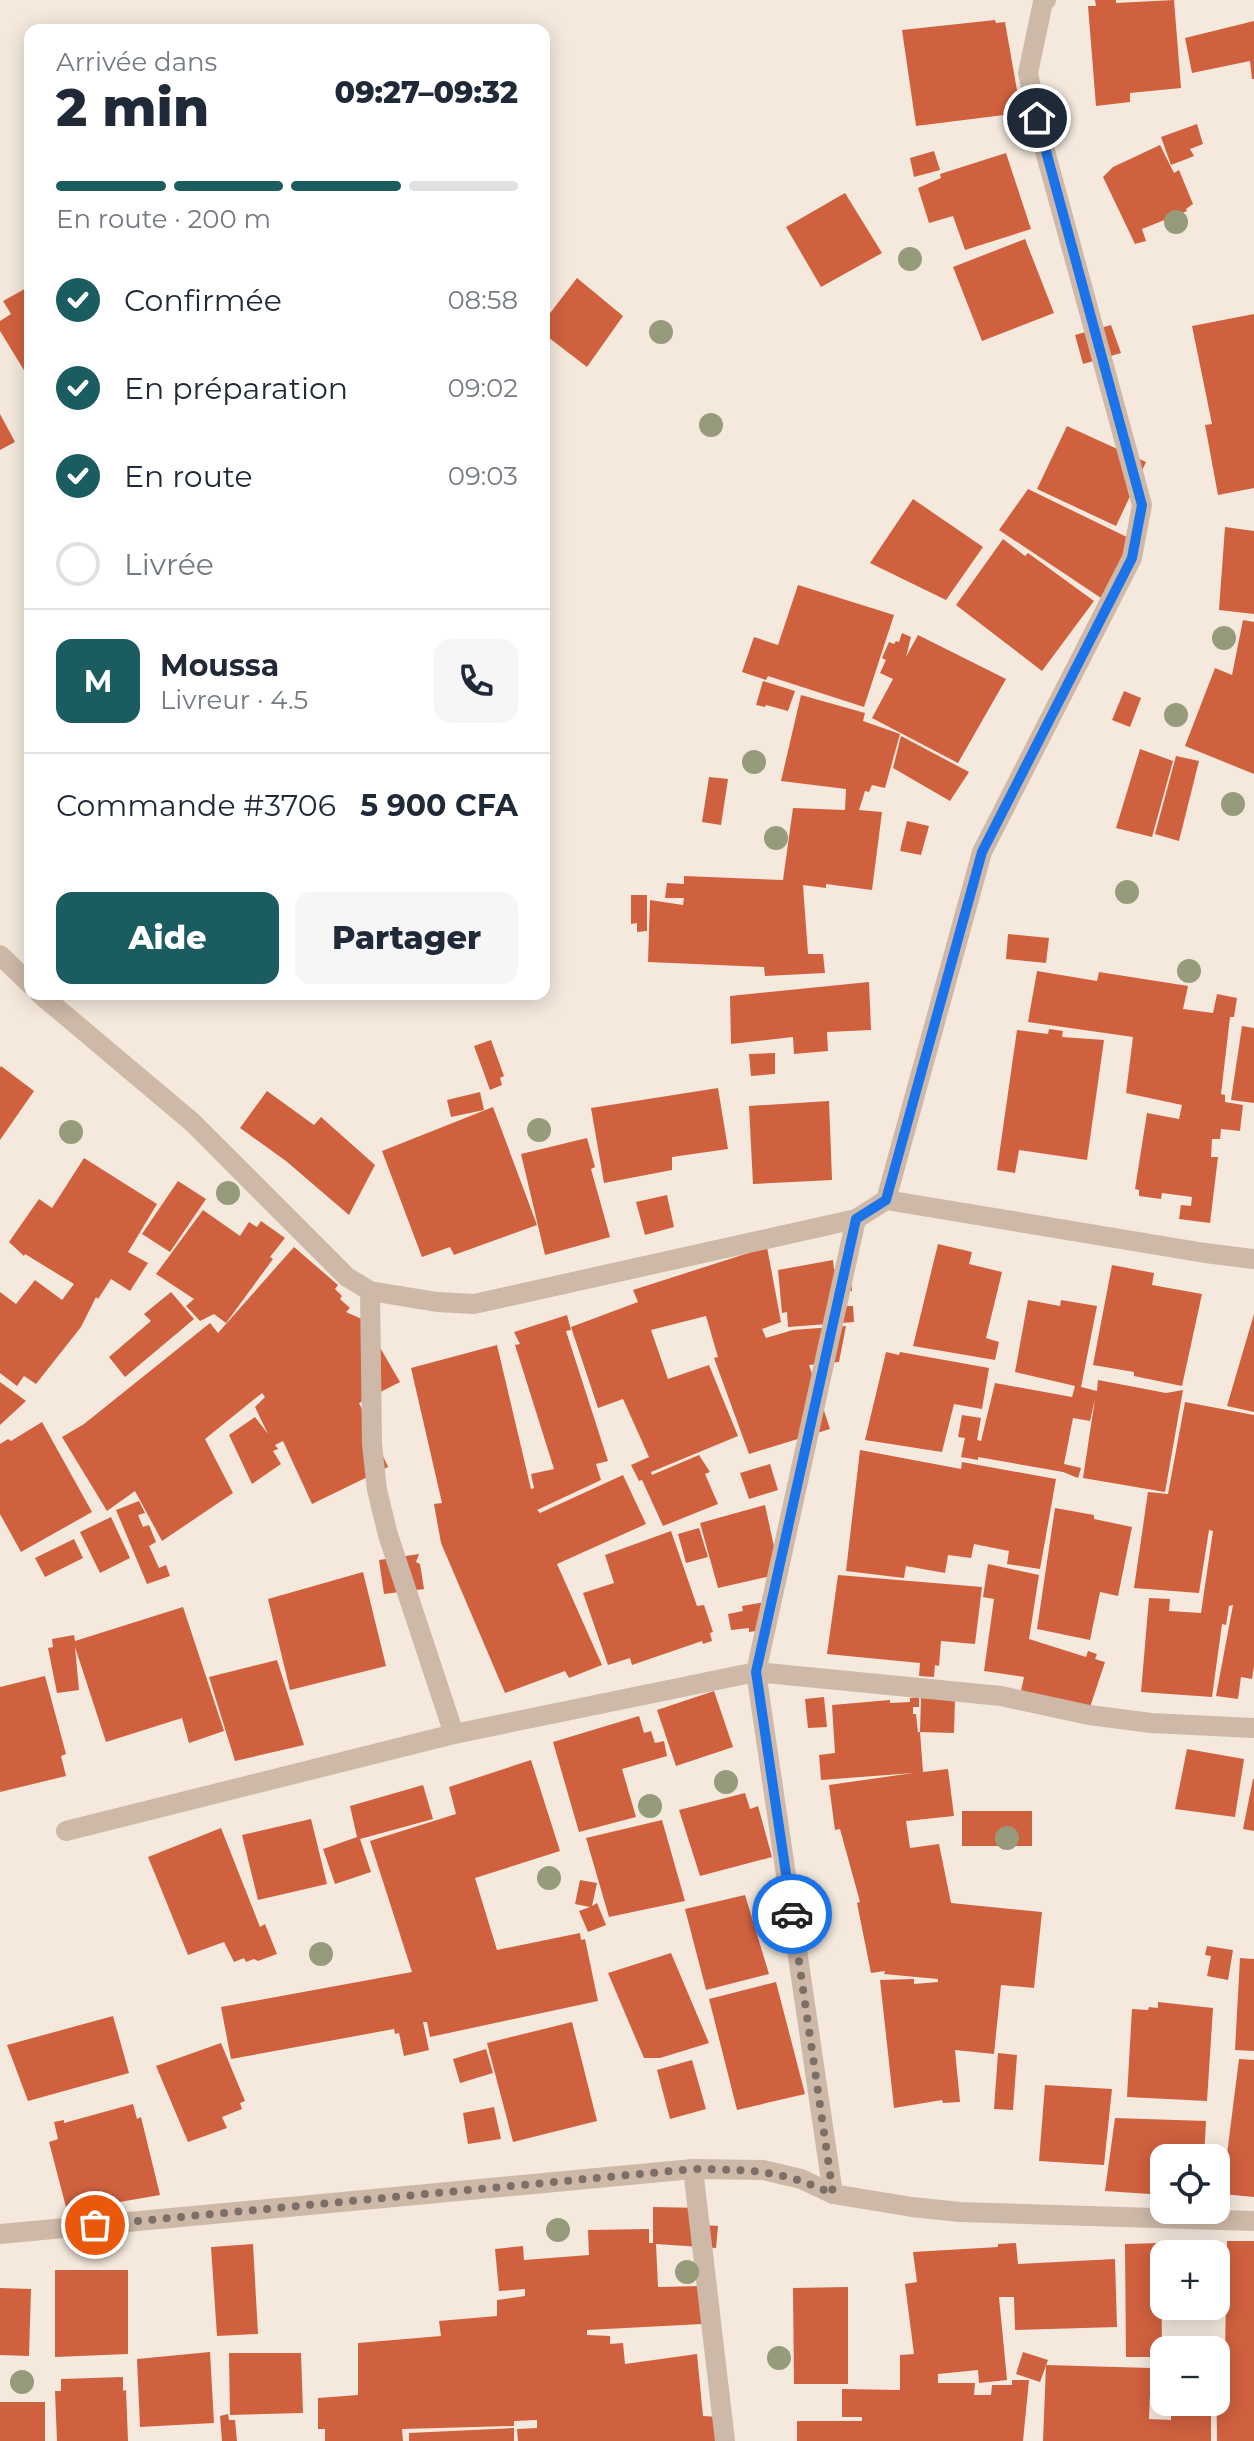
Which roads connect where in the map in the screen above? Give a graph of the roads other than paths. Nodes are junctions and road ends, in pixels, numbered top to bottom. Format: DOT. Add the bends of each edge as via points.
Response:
graph roads {
  1 [pos="1046,0"];
  2 [pos="0,955"];
  3 [pos="24,978"];
  4 [pos="47,1000"];
  5 [pos="886,1200"];
  6 [pos="856,1219"];
  7 [pos="1254,1259"];
  8 [pos="370,1291"];
  9 [pos="756,1672"];
  10 [pos="1254,1728"];
  11 [pos="454,1734"];
  12 [pos="66,1831"];
  13 [pos="693,2169"];
  14 [pos="833,2194"];
  15 [pos="1254,2221"];
  16 [pos="0,2234"];
  17 [pos="725,2441"];
  1 -- 5 [label="street" via="1028,73 1142,505 1132,558 982,852"];
  2 -- 3 [label="street"];
  4 -- 8 [label="street" via="192,1122 347,1277"];
  5 -- 6 [label="street"];
  5 -- 7 [label="street"];
  6 -- 8 [label="street" via="474,1304"];
  6 -- 9 [label="street"];
  8 -- 11 [label="street" via="377,1490"];
  9 -- 10 [label="street" via="1001,1696 1151,1723"];
  9 -- 11 [label="street"];
  9 -- 14 [label="street"];
  11 -- 12 [label="street"];
  13 -- 14 [label="street" via="763,2170"];
  13 -- 16 [label="street"];
  13 -- 17 [label="street"];
  14 -- 15 [label="street" via="960,2212"];
}
